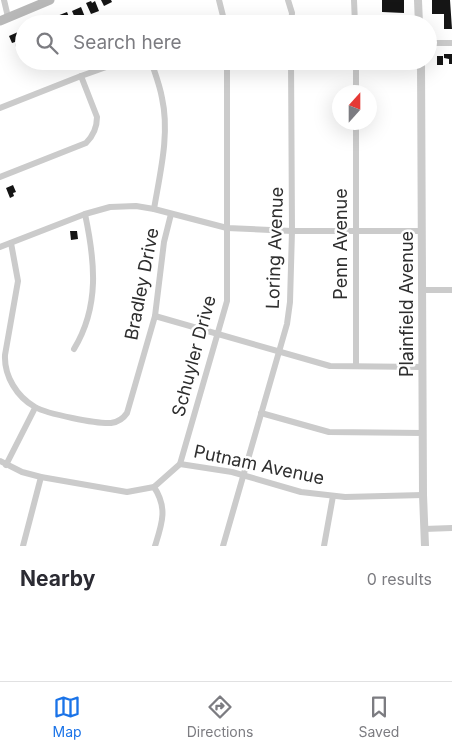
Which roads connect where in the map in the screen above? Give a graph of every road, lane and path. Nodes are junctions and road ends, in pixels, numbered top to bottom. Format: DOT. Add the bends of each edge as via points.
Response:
graph roads {
  1 [pos="4,0"];
  2 [pos="50,0"];
  3 [pos="220,0"];
  4 [pos="288,0"];
  5 [pos="354,0"];
  6 [pos="418,0"];
  7 [pos="223,15"];
  8 [pos="292,15"];
  9 [pos="355,15"];
  10 [pos="419,15"];
  11 [pos="4,19"];
  12 [pos="437,43"];
  13 [pos="452,43"];
  14 [pos="98,70"];
  15 [pos="154,70"];
  16 [pos="227,70"];
  17 [pos="291,70"];
  18 [pos="356,70"];
  19 [pos="421,70"];
  20 [pos="81,76"];
  21 [pos="356,85"];
  22 [pos="0,108"];
  23 [pos="356,130"];
  24 [pos="0,177"];
  25 [pos="154,209"];
  26 [pos="85,214"];
  27 [pos="171,214"];
  28 [pos="227,228"];
  29 [pos="292,231"];
  30 [pos="356,231"];
  31 [pos="422,231"];
  32 [pos="11,242"];
  33 [pos="0,247"];
  34 [pos="422,290"];
  35 [pos="452,290"];
  36 [pos="155,316"];
  37 [pos="216,334"];
  38 [pos="74,349"];
  39 [pos="278,352"];
  40 [pos="356,366"];
  41 [pos="423,367"];
  42 [pos="35,408"];
  43 [pos="262,413"];
  44 [pos="423,433"];
  45 [pos="3,463"];
  46 [pos="180,464"];
  47 [pos="244,476"];
  48 [pos="41,477"];
  49 [pos="154,487"];
  50 [pos="423,495"];
  51 [pos="333,496"];
  52 [pos="452,528"];
  53 [pos="424,529"];
  54 [pos="23,546"];
  55 [pos="155,546"];
  56 [pos="223,546"];
  57 [pos="324,546"];
  58 [pos="425,546"];
  1 -- 11 [label="street"];
  2 -- 11 [label="main road"];
  3 -- 7 [label="street"];
  4 -- 8 [label="street"];
  5 -- 9 [label="street"];
  6 -- 10 [label="street"];
  12 -- 13 [label="street"];
  14 -- 20 [label="street"];
  15 -- 25 [label="street" via="162,99 165,131"];
  16 -- 28 [label="street, Schuyler Drive"];
  17 -- 29 [label="street, Loring Avenue"];
  18 -- 21 [label="street"];
  19 -- 31 [label="street, Plainfield Avenue"];
  20 -- 22 [label="street"];
  20 -- 24 [label="street" via="98,118 91,137 86,143"];
  23 -- 30 [label="street, Penn Avenue"];
  25 -- 26 [label="street" via="110,207"];
  25 -- 27 [label="street"];
  26 -- 32 [label="street"];
  26 -- 38 [label="street" via="94,286 92,304"];
  27 -- 28 [label="street"];
  27 -- 36 [label="street, Bradley Drive"];
  28 -- 29 [label="street"];
  28 -- 37 [label="street, Schuyler Drive" via="227,301"];
  29 -- 30 [label="street"];
  29 -- 39 [label="street, Loring Avenue" via="290,302"];
  30 -- 31 [label="street"];
  30 -- 40 [label="street, Penn Avenue"];
  31 -- 34 [label="street, Plainfield Avenue"];
  32 -- 33 [label="street"];
  32 -- 42 [label="street, Bradley Drive" via="18,281 5,362 18,393"];
  34 -- 35 [label="street"];
  34 -- 41 [label="street, Plainfield Avenue"];
  36 -- 37 [label="street"];
  36 -- 42 [label="street, Bradley Drive" via="124,417 106,423"];
  37 -- 39 [label="street"];
  37 -- 46 [label="street, Schuyler Drive"];
  39 -- 40 [label="street" via="330,366"];
  39 -- 43 [label="street, Loring Avenue"];
  40 -- 41 [label="street"];
  41 -- 44 [label="street, Plainfield Avenue"];
  42 -- 45 [label="street"];
  43 -- 44 [label="street" via="328,432"];
  43 -- 47 [label="street, Loring Avenue"];
  44 -- 50 [label="street, Plainfield Avenue"];
  45 -- 48 [label="street"];
  46 -- 47 [label="street, Putnam Avenue"];
  46 -- 49 [label="street"];
  47 -- 51 [label="street, Putnam Avenue" via="301,492"];
  47 -- 56 [label="street, Loring Avenue"];
  48 -- 49 [label="street" via="128,492"];
  48 -- 54 [label="street"];
  49 -- 55 [label="street" via="160,495 164,516"];
  50 -- 51 [label="street, Putnam Avenue"];
  50 -- 53 [label="street, Plainfield Avenue"];
  51 -- 57 [label="street"];
  52 -- 53 [label="street"];
  53 -- 58 [label="street, Plainfield Avenue"];
}
